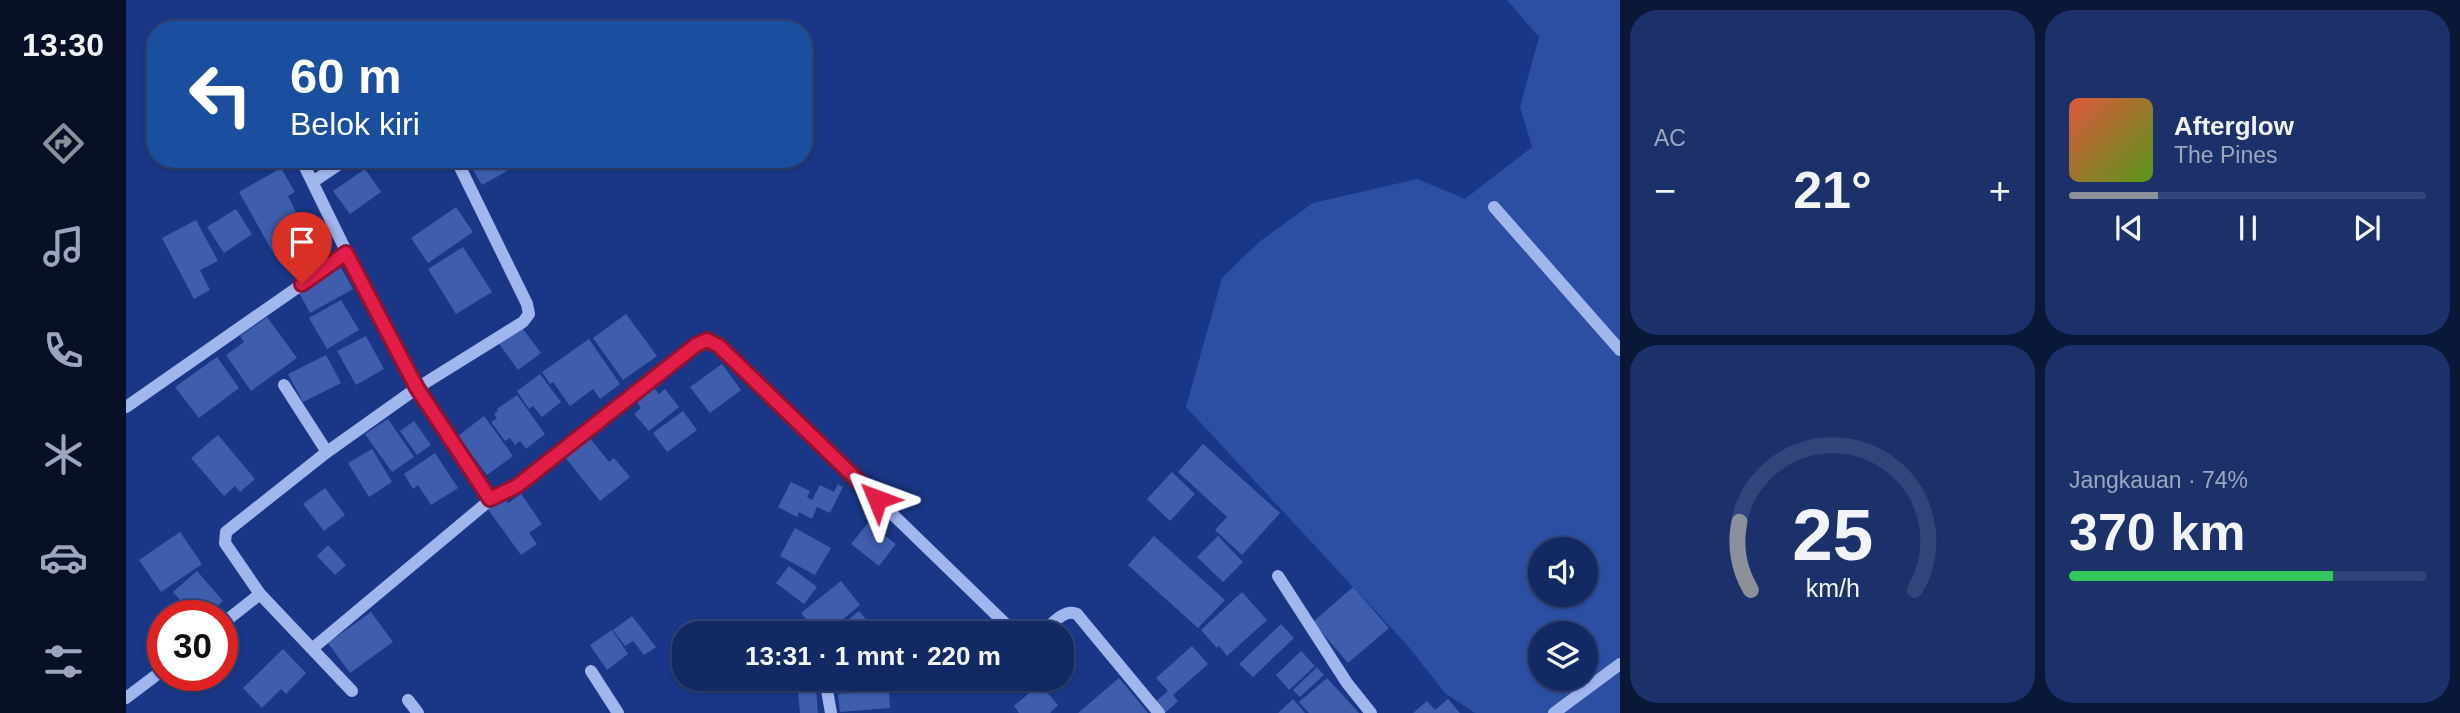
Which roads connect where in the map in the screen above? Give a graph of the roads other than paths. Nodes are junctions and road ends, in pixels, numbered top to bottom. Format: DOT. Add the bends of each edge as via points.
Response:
graph roads {
  1 [pos="307,168"];
  2 [pos="334,168"];
  3 [pos="460,168"];
  4 [pos="314,181"];
  5 [pos="1494,207"];
  6 [pos="346,253"];
  7 [pos="1620,350"];
  8 [pos="284,385"];
  9 [pos="417,388"];
  10 [pos="126,407"];
  11 [pos="327,452"];
  12 [pos="490,499"];
  13 [pos="1278,576"];
  14 [pos="261,594"];
  15 [pos="238,612"];
  16 [pos="1003,621"];
  17 [pos="1056,621"];
  18 [pos="313,648"];
  19 [pos="1620,664"];
  20 [pos="591,671"];
  21 [pos="147,682"];
  22 [pos="352,691"];
  23 [pos="827,691"];
  24 [pos="126,698"];
  25 [pos="408,700"];
  26 [pos="418,713"];
  27 [pos="618,713"];
  28 [pos="831,713"];
  29 [pos="1159,713"];
  30 [pos="1371,713"];
  31 [pos="1554,713"];
  1 -- 4 [label="street"];
  2 -- 4 [label="street"];
  3 -- 9 [label="street" via="529,314"];
  4 -- 6 [label="street"];
  5 -- 7 [label="street"];
  6 -- 9 [label="street"];
  6 -- 10 [label="street"];
  8 -- 11 [label="street"];
  9 -- 11 [label="street"];
  9 -- 12 [label="street"];
  11 -- 14 [label="street" via="226,532 225,543"];
  12 -- 16 [label="street" via="517,486 707,340 719,346"];
  12 -- 18 [label="street"];
  13 -- 30 [label="street"];
  14 -- 15 [label="street"];
  14 -- 18 [label="street"];
  17 -- 29 [label="street" via="1066,612 1077,614"];
  18 -- 22 [label="street"];
  19 -- 31 [label="street"];
  20 -- 27 [label="street"];
  21 -- 24 [label="street"];
  23 -- 28 [label="street"];
  25 -- 26 [label="street"];
}
